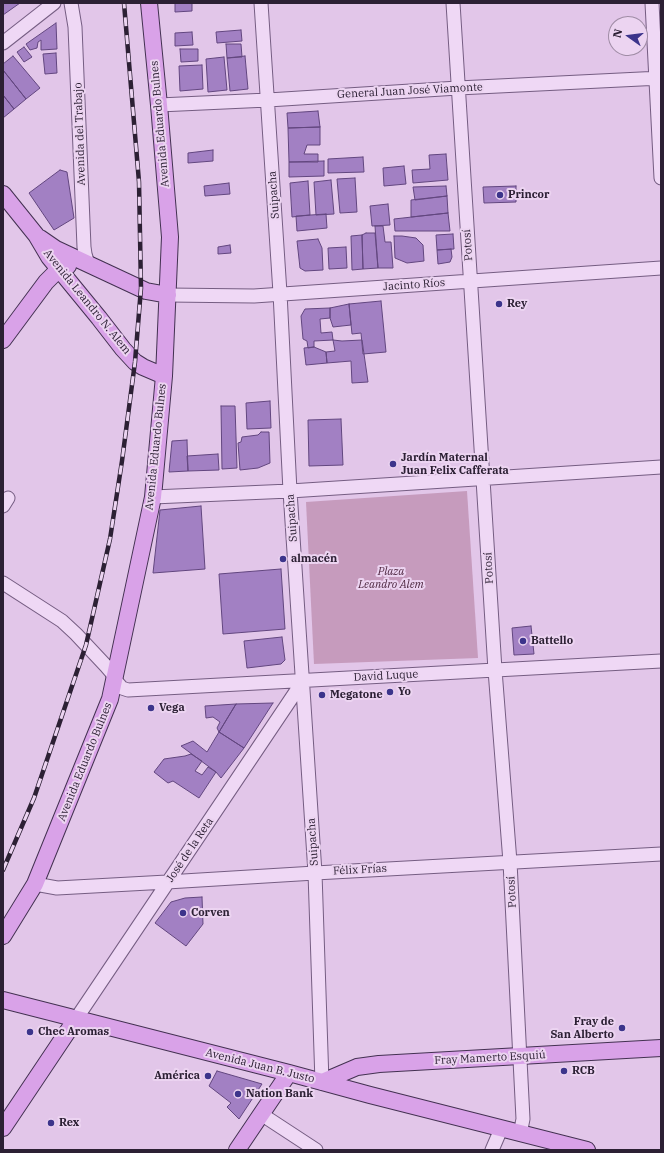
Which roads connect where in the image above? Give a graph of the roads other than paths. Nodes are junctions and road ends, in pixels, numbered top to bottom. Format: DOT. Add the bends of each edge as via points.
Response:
graph roads {
  1 [pos="54,3"];
  2 [pos="71,3"];
  3 [pos="149,3"];
  4 [pos="261,3"];
  5 [pos="453,3"];
  6 [pos="652,3"];
  7 [pos="3,43"];
  8 [pos="658,79"];
  9 [pos="458,88"];
  10 [pos="268,100"];
  11 [pos="159,105"];
  12 [pos="661,178"];
  13 [pos="3,194"];
  14 [pos="36,235"];
  15 [pos="88,264"];
  16 [pos="661,268"];
  17 [pos="59,269"];
  18 [pos="470,281"];
  19 [pos="280,293"];
  20 [pos="168,295"];
  21 [pos="3,340"];
  22 [pos="164,376"];
  23 [pos="661,468"];
  24 [pos="483,479"];
  25 [pos="290,491"];
  26 [pos="153,497"];
  27 [pos="3,583"];
  28 [pos="661,661"];
  29 [pos="495,670"];
  30 [pos="114,680"];
  31 [pos="303,681"];
  32 [pos="661,854"];
  33 [pos="510,862"];
  34 [pos="315,873"];
  35 [pos="168,882"];
  36 [pos="35,884"];
  37 [pos="3,936"];
  38 [pos="3,1000"];
  39 [pos="76,1019"];
  40 [pos="661,1048"];
  41 [pos="520,1057"];
  42 [pos="289,1073"];
  43 [pos="322,1082"];
  44 [pos="261,1114"];
  45 [pos="3,1128"];
  46 [pos="501,1129"];
  47 [pos="520,1134"];
  48 [pos="237,1150"];
  49 [pos="316,1150"];
  50 [pos="492,1150"];
  51 [pos="586,1150"];
  1 -- 7 [label="street"];
  2 -- 15 [label="street, Avenida del Trabajo" via="75,27 84,246"];
  3 -- 11 [label="main road, Avenida Eduardo Bulnes"];
  4 -- 10 [label="street, Suipacha"];
  5 -- 9 [label="street, Potosí"];
  6 -- 8 [label="street"];
  8 -- 9 [label="street, General Juan José Viamonte"];
  8 -- 12 [label="street"];
  9 -- 10 [label="street, General Juan José Viamonte"];
  9 -- 18 [label="street, Potosí"];
  10 -- 11 [label="street, General Juan José Viamonte"];
  10 -- 19 [label="street, Suipacha"];
  11 -- 20 [label="main road, Avenida Eduardo Bulnes" via="170,237"];
  13 -- 14 [label="main road, Avenida Leandro N. Alem"];
  14 -- 15 [label="main road, Avenida Leandro N. Alem" via="56,249"];
  14 -- 17 [label="main road, Avenida Leandro N. Alem"];
  15 -- 17 [label="main road"];
  15 -- 20 [label="main road, Avenida Leandro N. Alem" via="146,291"];
  16 -- 18 [label="street, Jacinto Ríos"];
  17 -- 21 [label="main road" via="46,282"];
  17 -- 22 [label="main road, Avenida Leandro N. Alem" via="135,362"];
  18 -- 19 [label="street, Jacinto Ríos"];
  18 -- 24 [label="street, Potosí"];
  19 -- 20 [label="street, Jacinto Ríos" via="254,296"];
  19 -- 25 [label="street, Suipacha"];
  20 -- 22 [label="main road, Avenida Eduardo Bulnes"];
  22 -- 26 [label="main road, Avenida Eduardo Bulnes"];
  23 -- 24 [label="street"];
  24 -- 25 [label="street"];
  24 -- 29 [label="street, Potosí"];
  25 -- 26 [label="street"];
  25 -- 31 [label="street, Suipacha"];
  26 -- 30 [label="main road, Avenida Eduardo Bulnes"];
  27 -- 30 [label="street" via="62,621 106,666"];
  28 -- 29 [label="street, David Luque"];
  29 -- 31 [label="street, David Luque"];
  29 -- 33 [label="street, Potosí"];
  30 -- 31 [label="street, David Luque" via="128,690"];
  30 -- 36 [label="main road, Avenida Eduardo Bulnes" via="107,706"];
  31 -- 34 [label="street, Suipacha"];
  31 -- 35 [label="street, José de la Reta"];
  32 -- 33 [label="street, Félix Frías"];
  33 -- 34 [label="street, Félix Frías"];
  33 -- 41 [label="street, Potosí"];
  34 -- 35 [label="street, Félix Frías"];
  34 -- 43 [label="street, Suipacha"];
  35 -- 36 [label="street, Félix Frías" via="57,888"];
  35 -- 39 [label="street, José de la Reta"];
  36 -- 37 [label="main road, Avenida Eduardo Bulnes"];
  38 -- 39 [label="main road, Avenida Juan B. Justo"];
  39 -- 42 [label="main road, Avenida Juan B. Justo"];
  39 -- 45 [label="main road"];
  40 -- 41 [label="main road, Fray Mamerto Esquiú"];
  41 -- 43 [label="main road, Fray Mamerto Esquiú" via="370,1065 357,1067"];
  41 -- 47 [label="street, Potosí" via="523,1119"];
  42 -- 43 [label="main road, Avenida Juan B. Justo"];
  42 -- 44 [label="main road"];
  43 -- 46 [label="main road, Avenida Juan B. Justo"];
  44 -- 48 [label="main road"];
  44 -- 49 [label="street"];
  46 -- 47 [label="main road, Avenida Juan B. Justo"];
  46 -- 50 [label="street"];
  47 -- 51 [label="main road, Avenida Juan B. Justo"];
}
